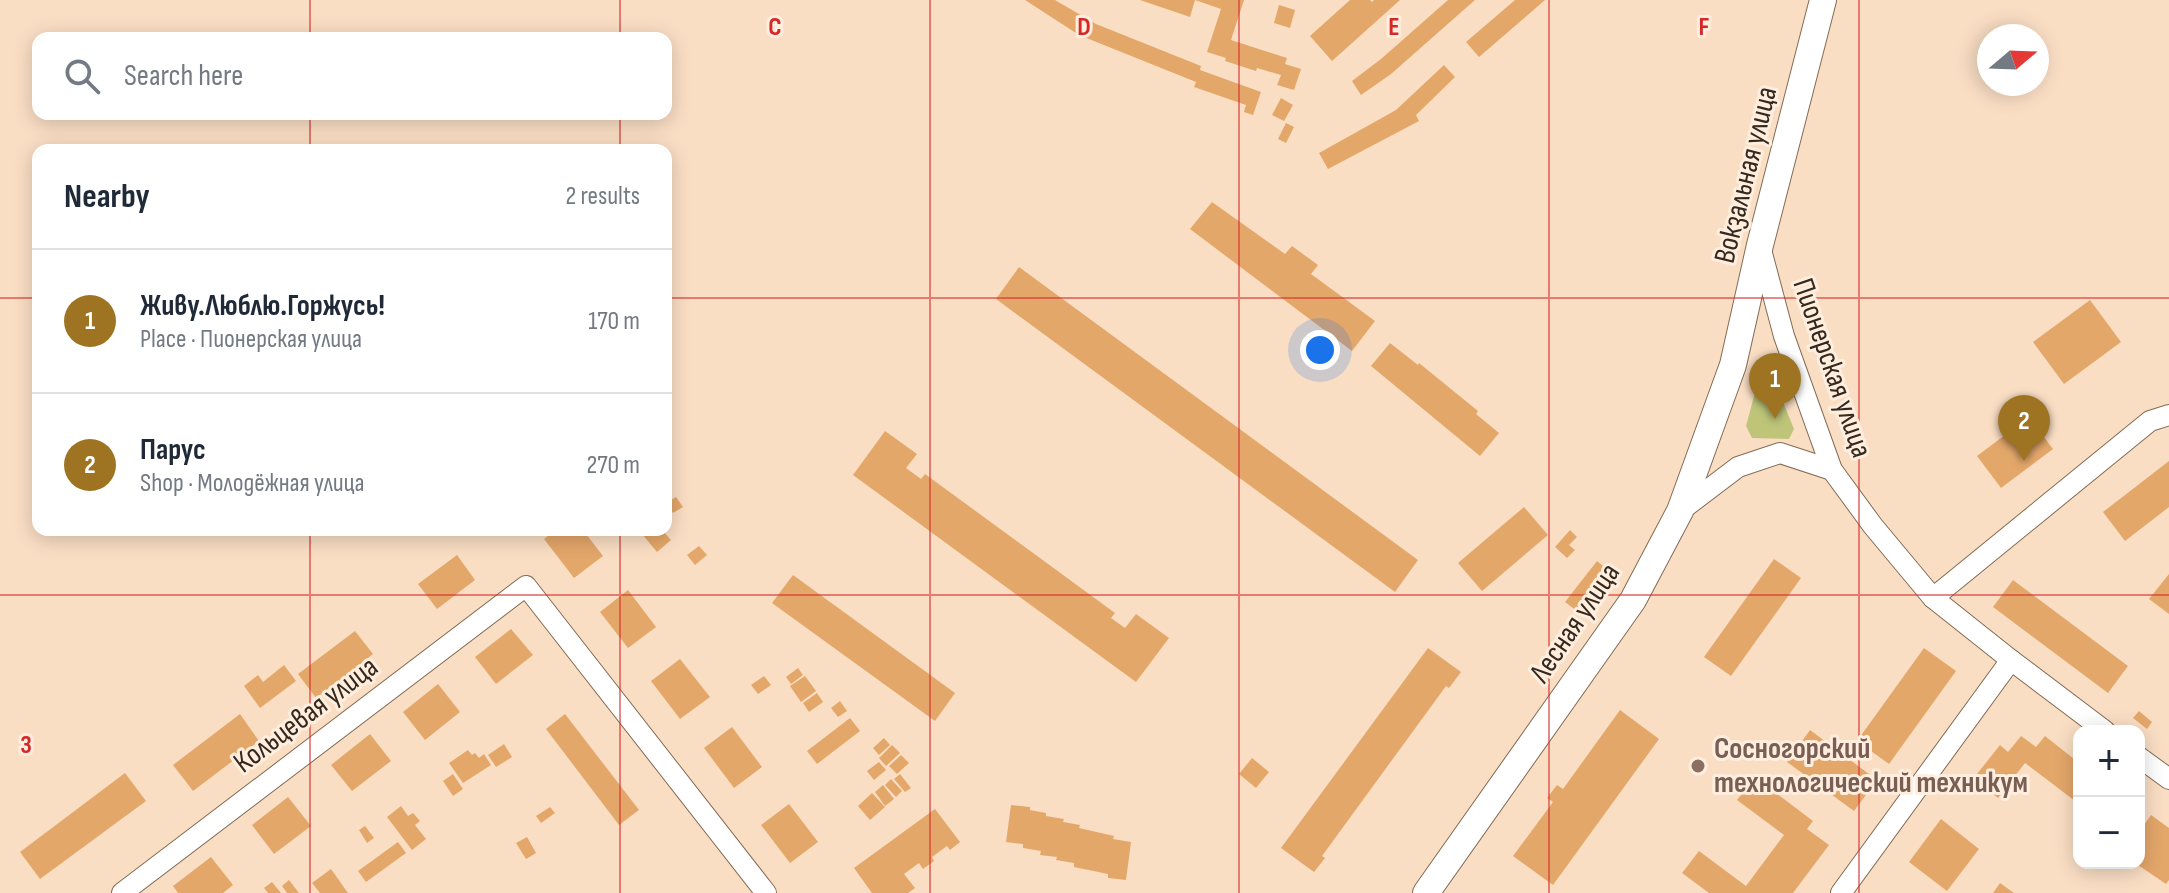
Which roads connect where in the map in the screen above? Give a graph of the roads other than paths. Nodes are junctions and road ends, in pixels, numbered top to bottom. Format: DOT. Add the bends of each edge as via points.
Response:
graph roads {
  1 [pos="1823,0"];
  2 [pos="1760,245"];
  3 [pos="1733,365"];
  4 [pos="2169,415"];
  5 [pos="1832,470"];
  6 [pos="1680,511"];
  7 [pos="1933,598"];
  8 [pos="2011,660"];
  9 [pos="2097,725"];
  10 [pos="2145,761"];
  11 [pos="2169,779"];
  12 [pos="122,893"];
  13 [pos="766,893"];
  14 [pos="1426,893"];
  15 [pos="1841,893"];
  1 -- 2 [label="main road, Вокзальная улица"];
  2 -- 3 [label="main road, Вокзальная улица"];
  2 -- 5 [label="street, Пионерская улица" via="1784,336"];
  3 -- 6 [label="main road, Лесная улица"];
  4 -- 7 [label="street" via="2150,421"];
  5 -- 6 [label="street" via="1780,453 1738,467"];
  5 -- 7 [label="street, Пионерская улица"];
  6 -- 14 [label="main road, Лесная улица" via="1633,600"];
  7 -- 8 [label="street, Пионерская улица"];
  8 -- 9 [label="street, Пионерская улица"];
  8 -- 15 [label="street"];
  10 -- 11 [label="street"];
  12 -- 13 [label="street, Кольцевая улица" via="526,586"];
}
